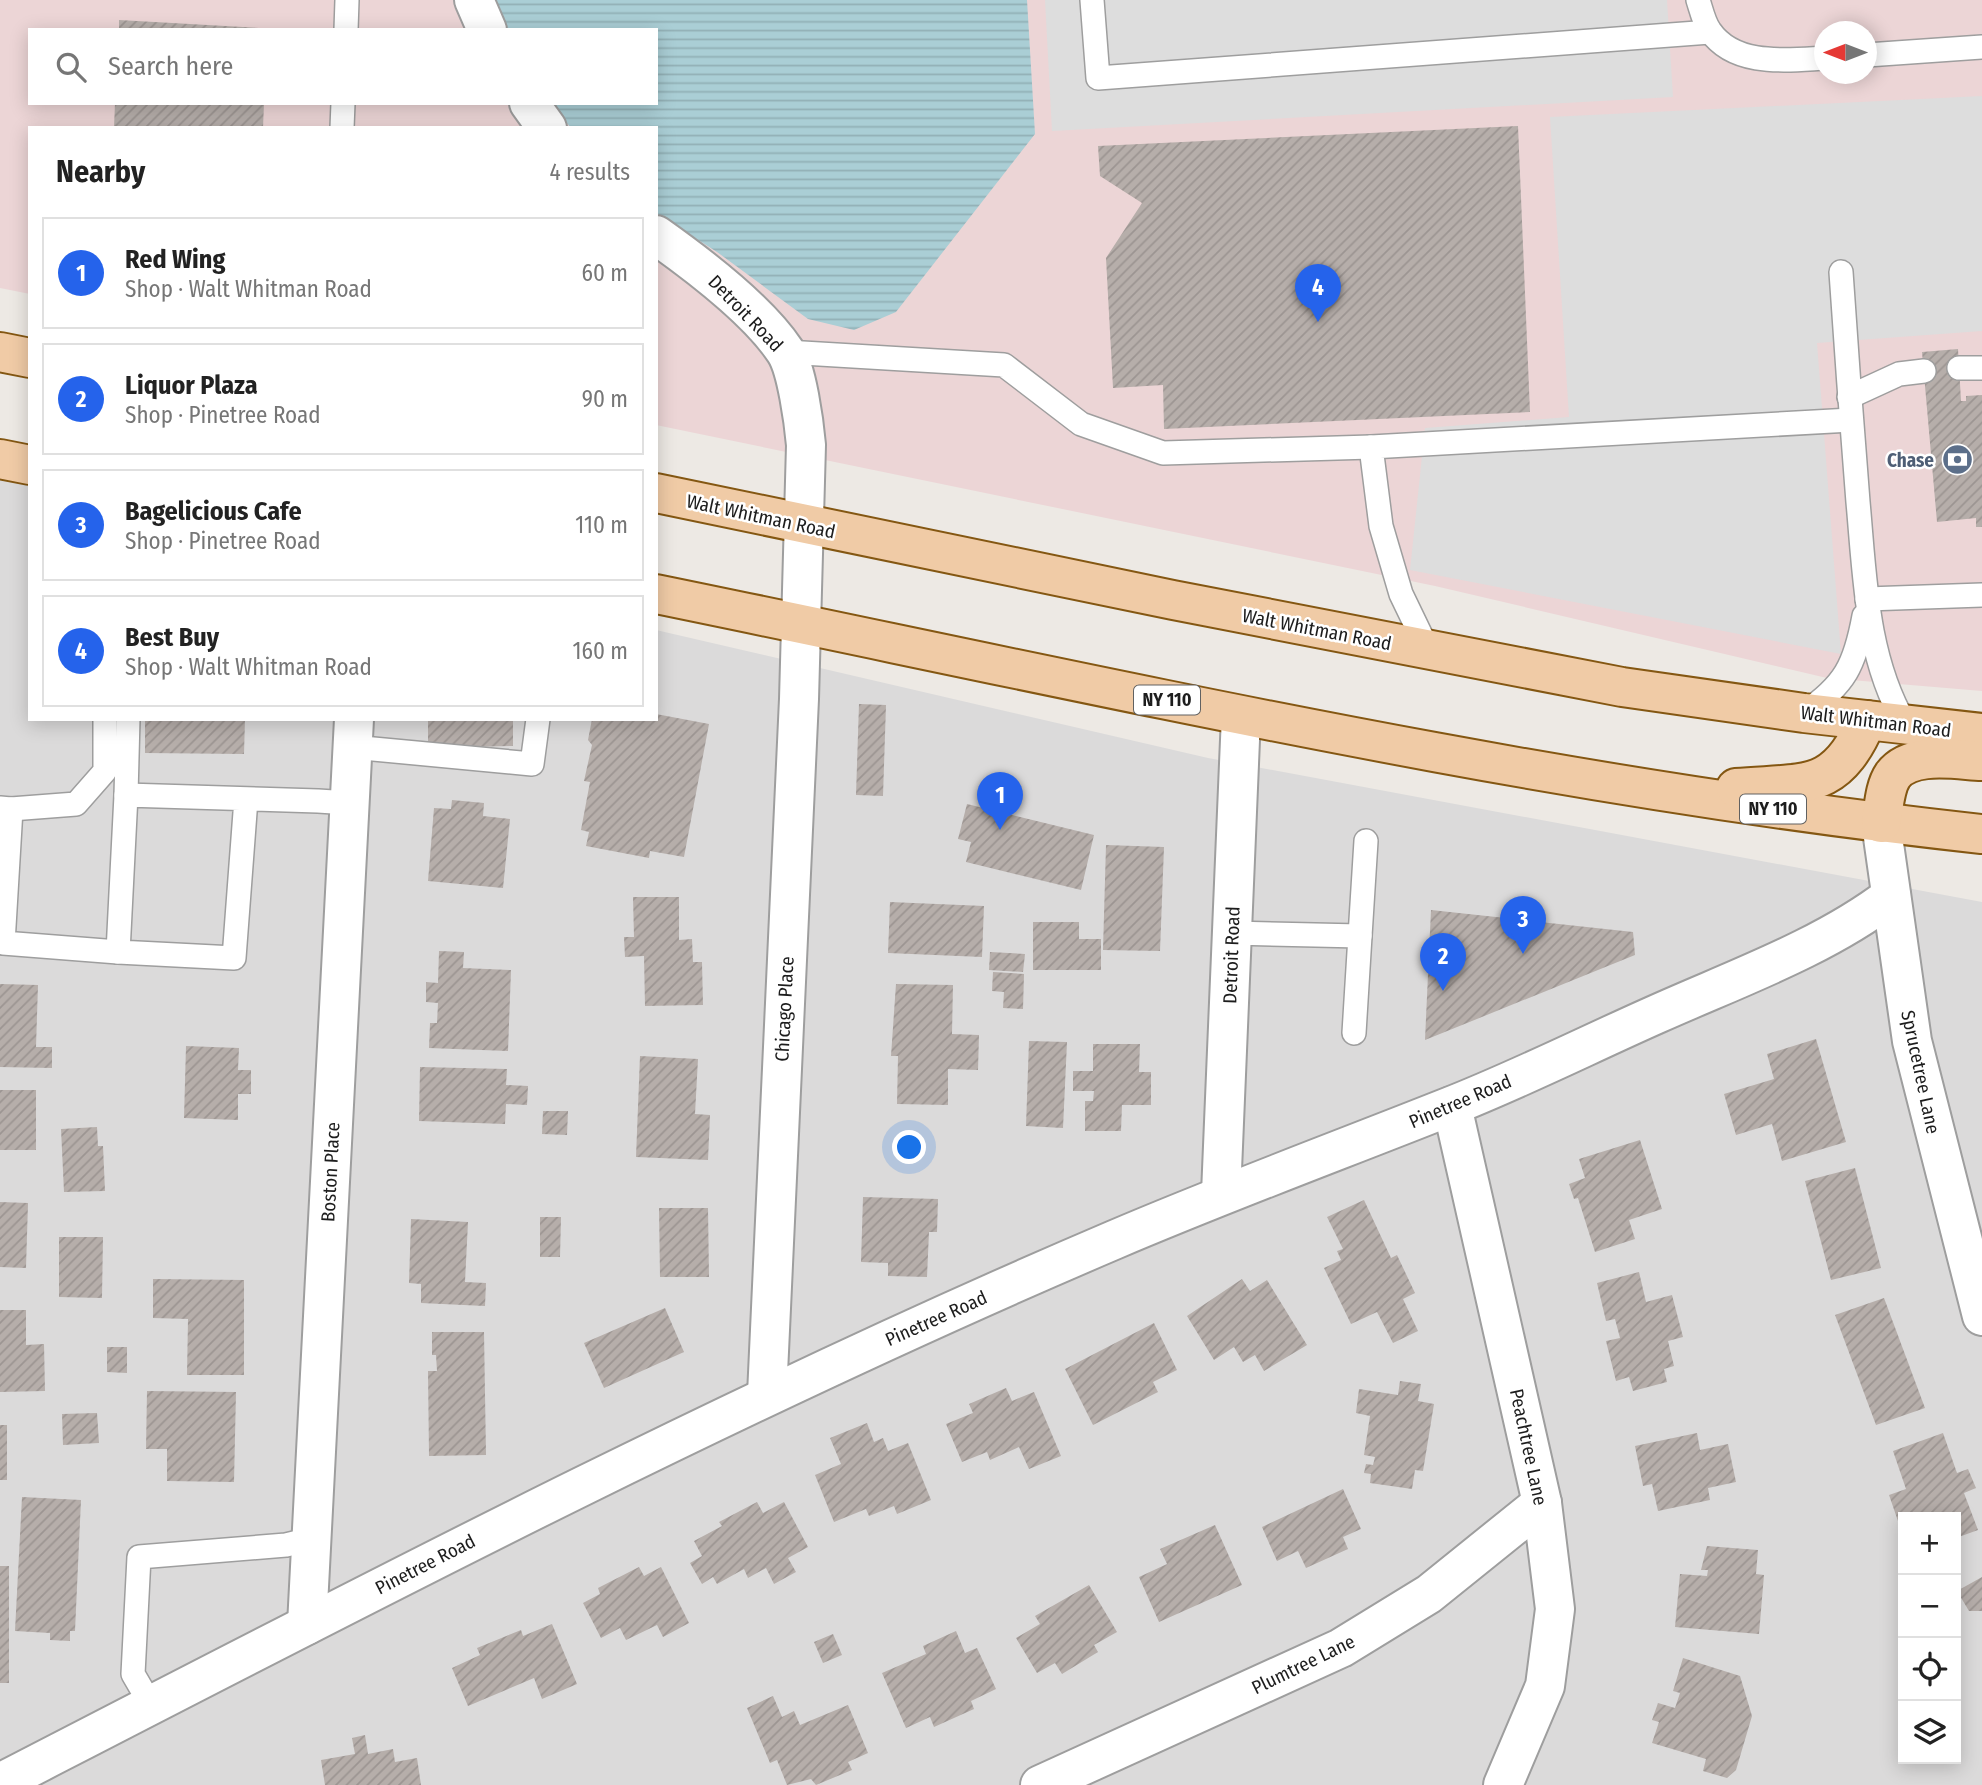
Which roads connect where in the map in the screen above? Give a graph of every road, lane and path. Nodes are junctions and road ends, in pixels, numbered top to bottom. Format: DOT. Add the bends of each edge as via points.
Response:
graph roads {
  1 [pos="347,0"];
  2 [pos="474,0"];
  3 [pos="1092,0"];
  4 [pos="1698,0"];
  5 [pos="346,28"];
  6 [pos="486,28"];
  7 [pos="1710,32"];
  8 [pos="1982,47"];
  9 [pos="1877,54"];
  10 [pos="1814,59"];
  11 [pos="343,105"];
  12 [pos="531,105"];
  13 [pos="342,126"];
  14 [pos="546,126"];
  15 [pos="658,236"];
  16 [pos="1841,272"];
  17 [pos="0,352"];
  18 [pos="786,352"];
  19 [pos="28,358"];
  20 [pos="1924,370"];
  21 [pos="1850,408"];
  22 [pos="1371,447"];
  23 [pos="0,459"];
  24 [pos="28,466"];
  25 [pos="658,493"];
  26 [pos="804,526"];
  27 [pos="658,594"];
  28 [pos="1982,595"];
  29 [pos="1867,599"];
  30 [pos="801,624"];
  31 [pos="1428,650"];
  32 [pos="1804,713"];
  33 [pos="1241,716"];
  34 [pos="1867,720"];
  35 [pos="104,721"];
  36 [pos="128,721"];
  37 [pos="538,721"];
  38 [pos="1905,724"];
  39 [pos="353,733"];
  40 [pos="1982,733"];
  41 [pos="1982,761"];
  42 [pos="1666,794"];
  43 [pos="126,795"];
  44 [pos="246,799"];
  45 [pos="349,803"];
  46 [pos="5,809"];
  47 [pos="1881,823"];
  48 [pos="1982,834"];
  49 [pos="1366,841"];
  50 [pos="1891,896"];
  51 [pos="1232,933"];
  52 [pos="1360,936"];
  53 [pos="118,952"];
  54 [pos="1354,1033"];
  55 [pos="1452,1106"];
  56 [pos="1222,1194"];
  57 [pos="1982,1315"];
  58 [pos="767,1395"];
  59 [pos="1542,1503"];
  60 [pos="311,1539"];
  61 [pos="307,1625"];
  62 [pos="151,1705"];
  63 [pos="0,1783"];
  64 [pos="1040,1785"];
  65 [pos="1503,1785"];
  1 -- 5 [label="lane"];
  2 -- 6 [label="street"];
  3 -- 7 [label="lane" via="1098,78"];
  4 -- 7 [label="lane"];
  7 -- 10 [label="lane" via="1739,55 1779,61"];
  8 -- 9 [label="lane"];
  11 -- 13 [label="lane"];
  12 -- 14 [label="street"];
  15 -- 18 [label="street, Detroit Road" via="740,301"];
  16 -- 21 [label="lane"];
  17 -- 19 [label="main road"];
  18 -- 22 [label="lane" via="1004,365 1081,424 1163,453"];
  18 -- 26 [label="street, Detroit Road" via="804,417"];
  20 -- 21 [label="lane" via="1899,374"];
  21 -- 22 [label="lane"];
  21 -- 29 [label="lane"];
  22 -- 31 [label="lane" via="1381,526 1401,594"];
  23 -- 24 [label="main road"];
  25 -- 26 [label="main road, Walt Whitman Road"];
  26 -- 30 [label="street, Detroit Road"];
  26 -- 31 [label="main road, Walt Whitman Road"];
  27 -- 30 [label="main road, NY 110"];
  28 -- 29 [label="lane"];
  29 -- 32 [label="lane" via="1859,642 1841,684"];
  29 -- 38 [label="lane" via="1878,662"];
  30 -- 33 [label="main road, NY 110"];
  30 -- 58 [label="street, Chicago Place"];
  31 -- 32 [label="main road, Walt Whitman Road" via="1622,687"];
  32 -- 34 [label="main road, Walt Whitman Road"];
  33 -- 42 [label="main road, NY 110"];
  33 -- 51 [label="street, Detroit Road"];
  34 -- 38 [label="main road, Walt Whitman Road"];
  34 -- 42 [label="main road" via="1845,763 1823,778"];
  35 -- 46 [label="lane" via="105,771 76,804"];
  36 -- 43 [label="lane"];
  37 -- 39 [label="lane" via="532,764"];
  38 -- 40 [label="main road, Walt Whitman Road"];
  39 -- 45 [label="street, Boston Place"];
  41 -- 47 [label="main road" via="1928,760 1901,767 1889,783"];
  42 -- 47 [label="main road, NY 110"];
  43 -- 44 [label="lane"];
  43 -- 53 [label="lane"];
  44 -- 45 [label="lane"];
  44 -- 53 [label="lane" via="234,958"];
  45 -- 60 [label="street, Boston Place"];
  46 -- 53 [label="lane" via="3,943"];
  47 -- 48 [label="main road, NY 110"];
  47 -- 50 [label="street, Sprucetree Lane"];
  49 -- 52 [label="lane"];
  50 -- 55 [label="street, Pinetree Road" via="1842,928 1758,969"];
  50 -- 57 [label="street, Sprucetree Lane" via="1912,1041"];
  51 -- 52 [label="lane"];
  51 -- 56 [label="street, Detroit Road"];
  52 -- 54 [label="lane"];
  55 -- 56 [label="street, Pinetree Road"];
  55 -- 59 [label="street, Peachtree Lane"];
  56 -- 58 [label="street, Pinetree Road"];
  58 -- 61 [label="street, Pinetree Road"];
  59 -- 64 [label="street, Plumtree Lane" via="1429,1594 1341,1648"];
  59 -- 65 [label="street, Peachtree Lane" via="1555,1609 1545,1686"];
  60 -- 61 [label="street, Boston Place"];
  60 -- 62 [label="lane" via="139,1557 133,1674"];
  61 -- 62 [label="street, Pinetree Road"];
  62 -- 63 [label="street, Pinetree Road"];
}
